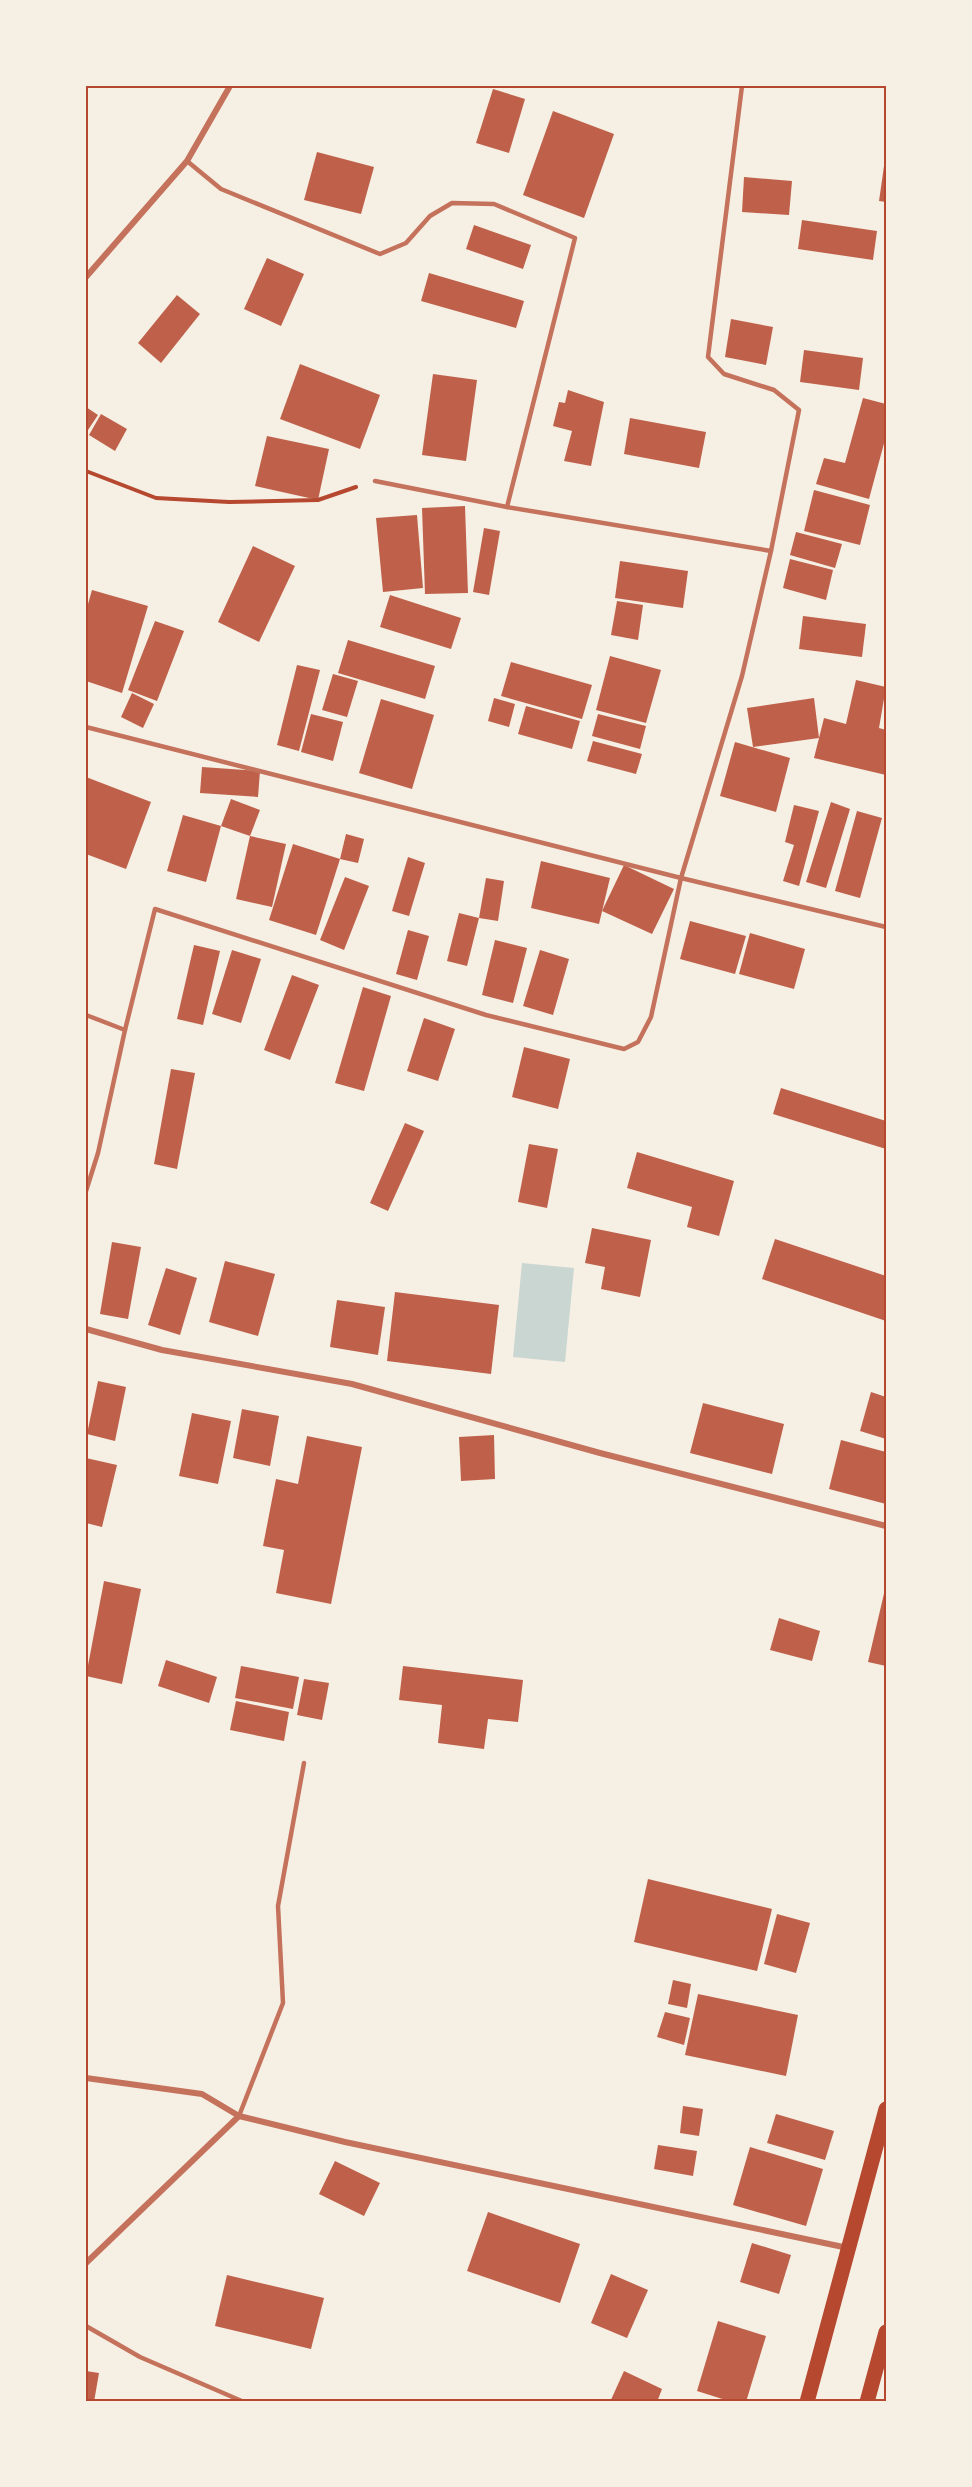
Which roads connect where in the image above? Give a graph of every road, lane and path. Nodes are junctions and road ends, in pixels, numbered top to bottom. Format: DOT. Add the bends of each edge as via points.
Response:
graph roads {
  1 [pos="230,86"];
  2 [pos="742,86"];
  3 [pos="187,160"];
  4 [pos="86,277"];
  5 [pos="86,471"];
  6 [pos="375,481"];
  7 [pos="507,507"];
  8 [pos="771,551"];
  9 [pos="86,727"];
  10 [pos="681,878"];
  11 [pos="886,927"];
  12 [pos="86,1015"];
  13 [pos="125,1030"];
  14 [pos="86,1191"];
  15 [pos="86,1329"];
  16 [pos="886,1526"];
  17 [pos="304,1763"];
  18 [pos="86,2078"];
  19 [pos="886,2109"];
  20 [pos="239,2116"];
  21 [pos="849,2248"];
  22 [pos="86,2263"];
  23 [pos="86,2326"];
  24 [pos="886,2332"];
  25 [pos="244,2402"];
  26 [pos="807,2402"];
  27 [pos="867,2402"];
  1 -- 3 [label="street"];
  2 -- 8 [label="lane" via="708,357 724,374 774,390 799,410"];
  3 -- 4 [label="street"];
  3 -- 7 [label="lane" via="221,189 380,254 406,243 430,216 452,203 494,204 574,238"];
  5 -- 6 [label="path" via="156,498 229,502 318,500"];
  6 -- 7 [label="lane"];
  7 -- 8 [label="lane"];
  8 -- 10 [label="lane" via="742,676"];
  9 -- 10 [label="lane"];
  10 -- 11 [label="lane"];
  10 -- 13 [label="lane" via="651,1017 638,1042 624,1049 486,1015 155,909"];
  12 -- 13 [label="lane"];
  13 -- 14 [label="lane"];
  15 -- 16 [label="street" via="162,1350 352,1384"];
  17 -- 20 [label="lane" via="278,1906 283,2003"];
  18 -- 20 [label="street" via="202,2094"];
  19 -- 21 [label="main road"];
  20 -- 21 [label="street"];
  20 -- 22 [label="street"];
  21 -- 26 [label="main road"];
  23 -- 25 [label="lane" via="140,2356"];
  24 -- 27 [label="main road"];
}
